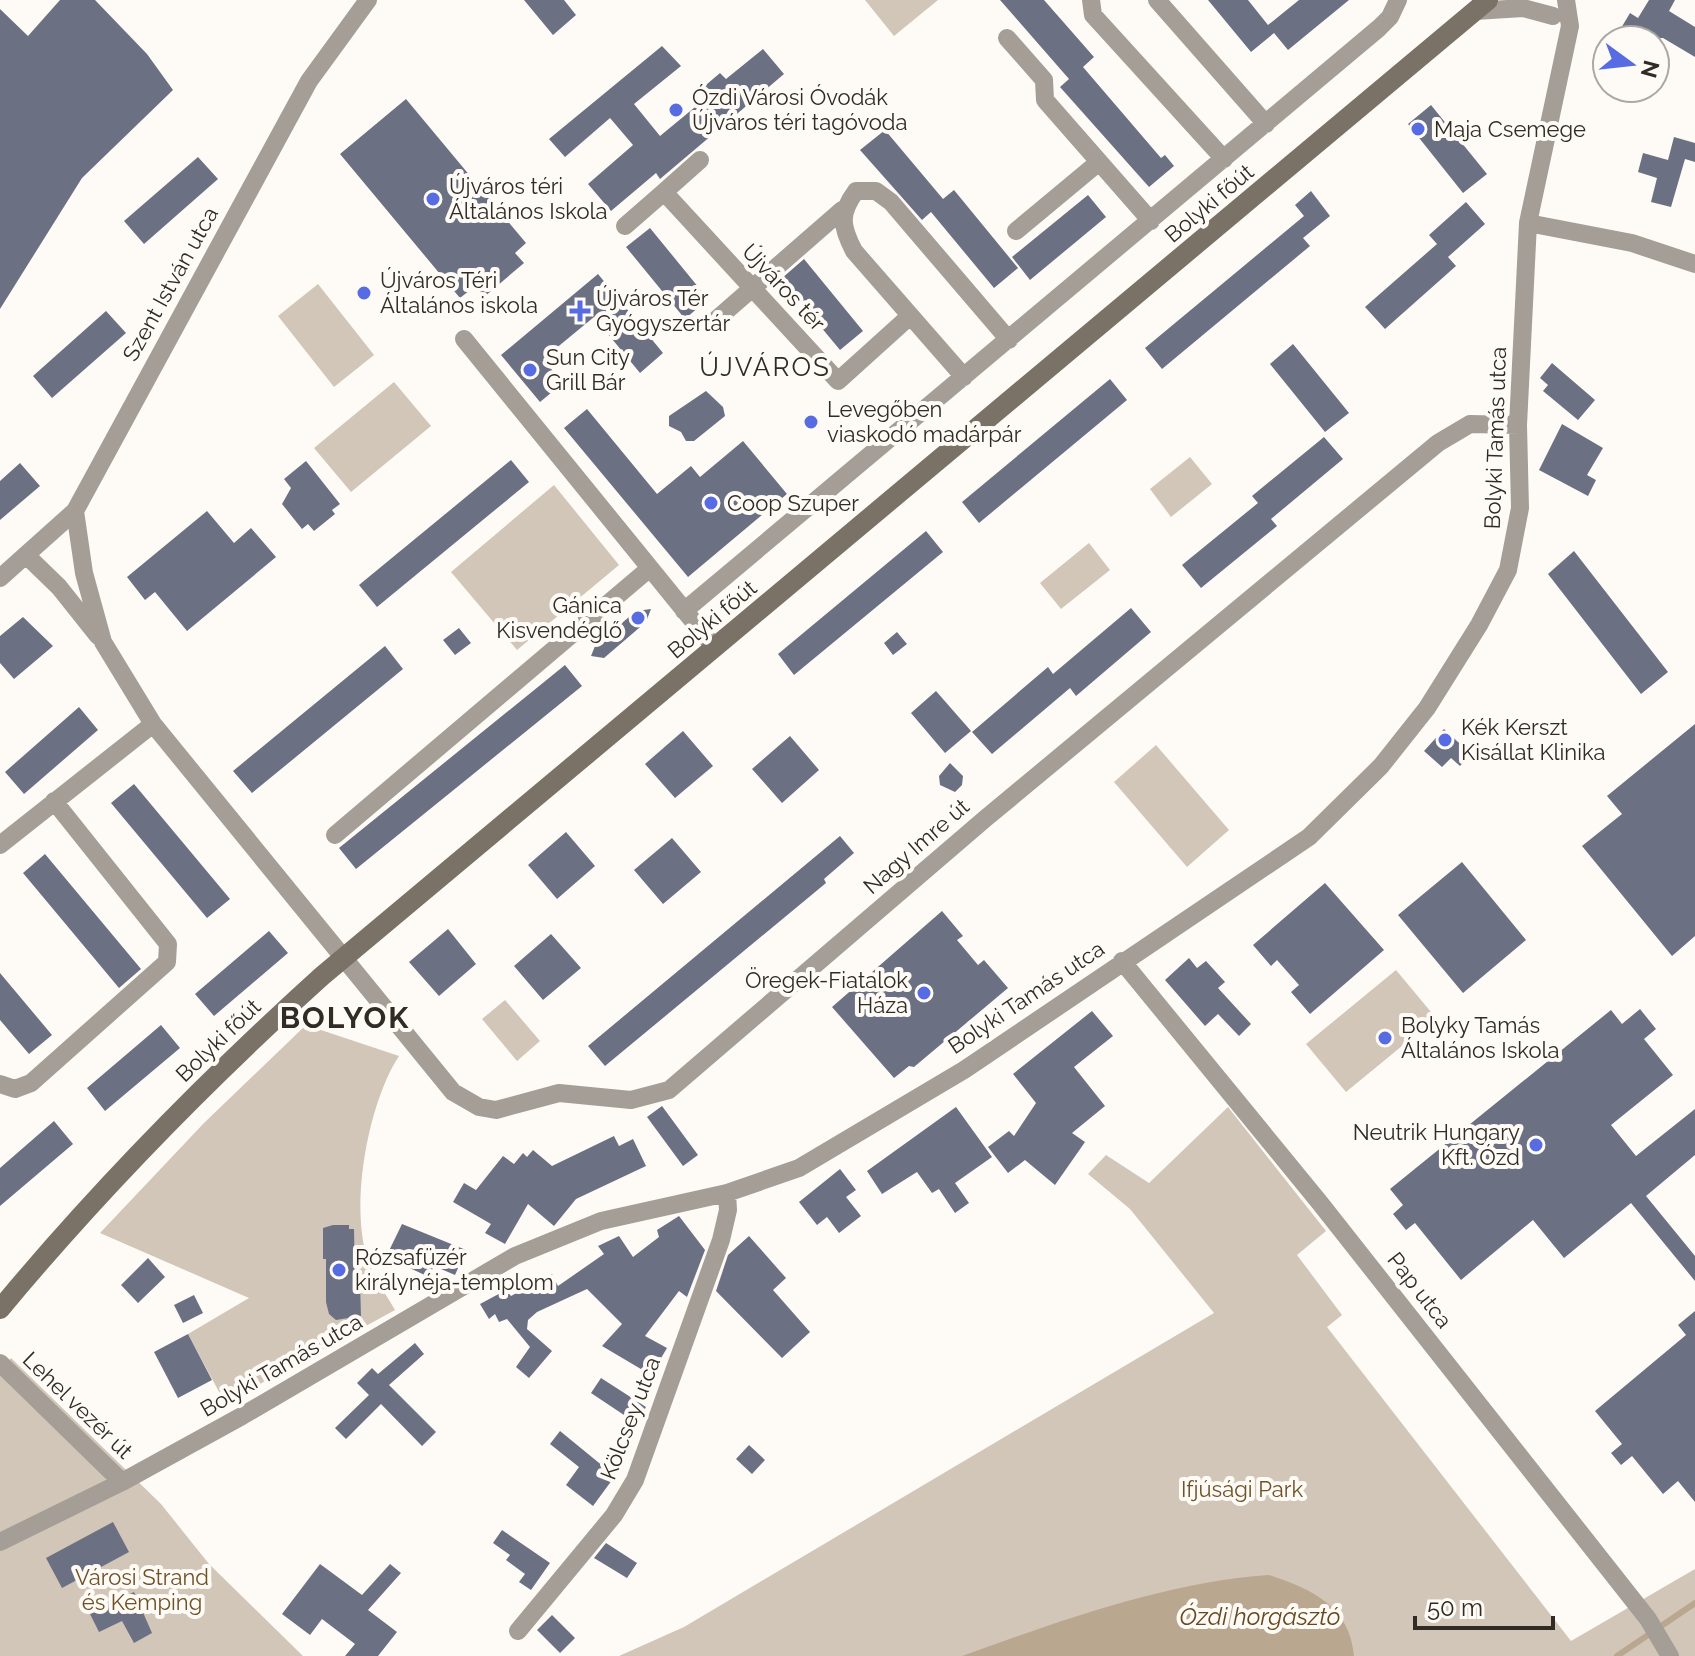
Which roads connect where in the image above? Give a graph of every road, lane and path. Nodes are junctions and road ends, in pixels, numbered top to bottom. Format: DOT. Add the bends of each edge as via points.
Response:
graph roads {
  1 [pos="368,0"];
  2 [pos="1091,0"];
  3 [pos="1157,0"];
  4 [pos="1398,0"];
  5 [pos="1543,0"];
  6 [pos="1566,0"];
  7 [pos="1481,6"];
  8 [pos="1553,16"];
  9 [pos="1007,38"];
  10 [pos="1564,63"];
  11 [pos="1266,124"];
  12 [pos="1224,159"];
  13 [pos="700,160"];
  14 [pos="1099,162"];
  15 [pos="664,192"];
  16 [pos="842,210"];
  17 [pos="1151,221"];
  18 [pos="1528,223"];
  19 [pos="625,226"];
  20 [pos="1016,231"];
  21 [pos="1695,264"];
  22 [pos="752,288"];
  23 [pos="910,316"];
  24 [pos="710,325"];
  25 [pos="464,339"];
  26 [pos="1009,340"];
  27 [pos="964,377"];
  28 [pos="1518,425"];
  29 [pos="75,511"];
  30 [pos="26,555"];
  31 [pos="650,568"];
  32 [pos="0,578"];
  33 [pos="684,611"];
  34 [pos="103,642"];
  35 [pos="715,648"];
  36 [pos="153,724"];
  37 [pos="54,801"];
  38 [pos="335,835"];
  39 [pos="0,845"];
  40 [pos="345,958"];
  41 [pos="1122,961"];
  42 [pos="0,1084"];
  43 [pos="727,1193"];
  44 [pos="0,1309"];
  45 [pos="0,1363"];
  46 [pos="122,1482"];
  47 [pos="0,1542"];
  48 [pos="518,1631"];
  49 [pos="1667,1652"];
  1 -- 29 [label="street, Szent István utca" via="309,81"];
  2 -- 12 [label="street" via="1093,15"];
  3 -- 11 [label="street"];
  4 -- 11 [label="street" via="1387,21"];
  5 -- 8 [label="street, Bolyki Tamás utca"];
  6 -- 10 [label="street, Bolyki Tamás utca" via="1570,26"];
  7 -- 8 [label="street"];
  7 -- 35 [label="main road, Bolyki főút"];
  8 -- 10 [label="street, Bolyki Tamás utca"];
  9 -- 14 [label="street" via="1044,80 1045,100"];
  10 -- 18 [label="street, Bolyki Tamás utca"];
  11 -- 12 [label="street"];
  12 -- 17 [label="street"];
  13 -- 15 [label="street"];
  14 -- 17 [label="street"];
  14 -- 20 [label="street"];
  15 -- 19 [label="street"];
  15 -- 22 [label="street, Újváros tér"];
  16 -- 22 [label="street"];
  16 -- 23 [label="street" via="842,228 854,251"];
  16 -- 26 [label="street" via="856,191 876,191 891,202"];
  17 -- 26 [label="street"];
  18 -- 21 [label="street" via="1632,243"];
  18 -- 28 [label="street, Bolyki Tamás utca"];
  22 -- 23 [label="street, Újváros tér" via="838,381"];
  22 -- 24 [label="street"];
  23 -- 27 [label="street"];
  25 -- 31 [label="street"];
  26 -- 27 [label="street"];
  27 -- 33 [label="street"];
  28 -- 40 [label="street, Nagy Imre út" via="1470,424 1438,443 658,1096 631,1100 559,1093 496,1110 465,1101"];
  28 -- 41 [label="street, Bolyki Tamás utca" via="1520,508 1508,570 1427,708 1381,766 1309,837"];
  29 -- 30 [label="street, Szent István utca"];
  29 -- 34 [label="street" via="84,573"];
  30 -- 32 [label="street, Szent István utca"];
  30 -- 34 [label="street"];
  31 -- 33 [label="street"];
  31 -- 38 [label="street"];
  33 -- 35 [label="street"];
  34 -- 36 [label="street, Nagy Imre út"];
  35 -- 40 [label="main road, Bolyki főút"];
  36 -- 37 [label="street"];
  36 -- 40 [label="street, Nagy Imre út"];
  37 -- 39 [label="street"];
  37 -- 42 [label="street" via="170,952 167,962 31,1083 15,1089"];
  40 -- 44 [label="main road, Bolyki főút" via="234,1055 57,1240"];
  41 -- 43 [label="street, Bolyki Tamás utca" via="964,1070 825,1153"];
  41 -- 49 [label="street, Pap utca" via="1326,1210 1648,1619"];
  43 -- 46 [label="street, Bolyki Tamás utca" via="601,1221 515,1256"];
  43 -- 48 [label="street, Kölcsey utca" via="721,1240 635,1480 614,1515"];
  45 -- 46 [label="street, Lehel vezér út"];
  46 -- 47 [label="street, Bolyki Tamás utca"];
}
